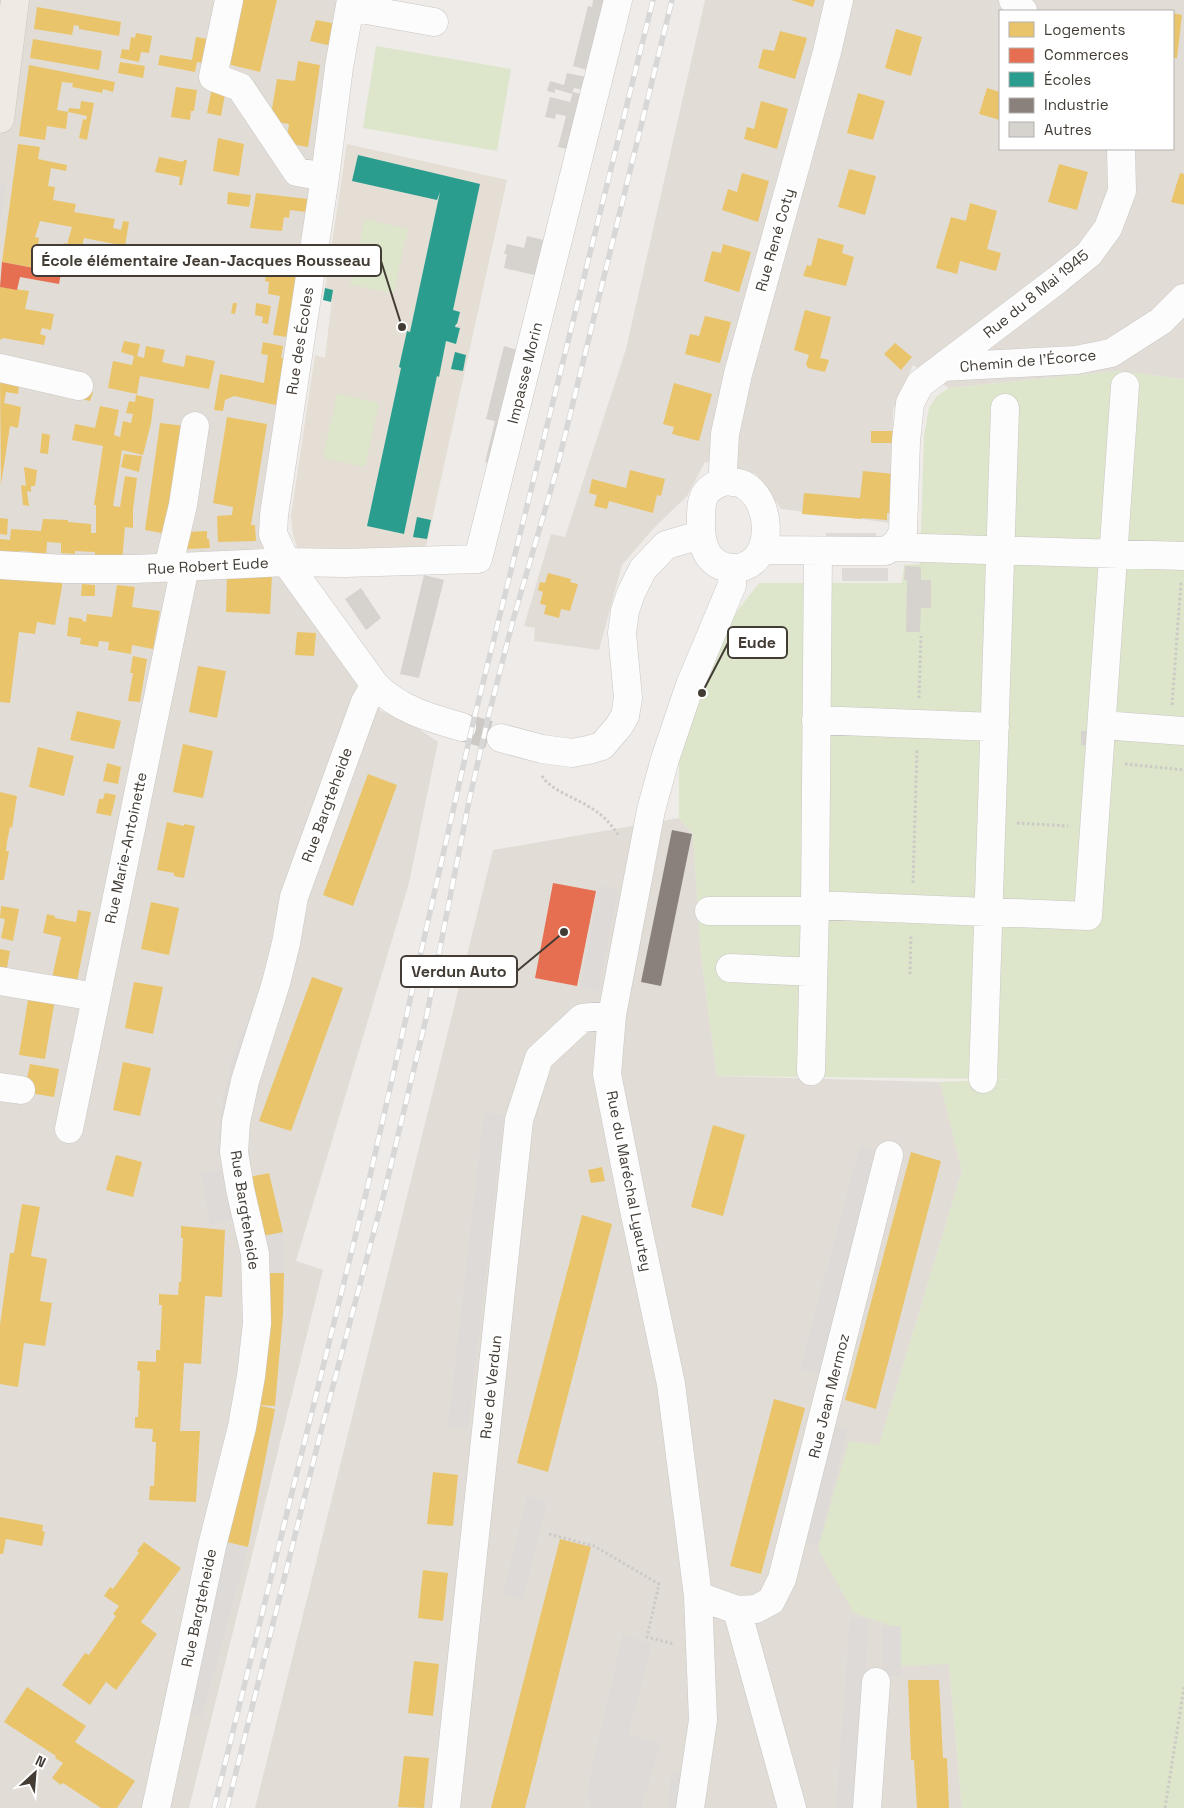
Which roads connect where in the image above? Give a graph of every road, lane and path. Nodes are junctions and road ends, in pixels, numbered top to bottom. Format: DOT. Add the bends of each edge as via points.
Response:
graph roads {
  1 [pos="3,0"];
  2 [pos="15,0"];
  3 [pos="229,0"];
  4 [pos="618,0"];
  5 [pos="839,0"];
  6 [pos="1013,0"];
  7 [pos="351,4"];
  8 [pos="1022,10"];
  9 [pos="434,22"];
  10 [pos="0,26"];
  11 [pos="0,119"];
  12 [pos="1121,150"];
  13 [pos="325,177"];
  14 [pos="1184,298"];
  15 [pos="0,368"];
  16 [pos="942,368"];
  17 [pos="79,386"];
  18 [pos="1125,386"];
  19 [pos="1005,408"];
  20 [pos="195,426"];
  21 [pos="725,481"];
  22 [pos="700,535"];
  23 [pos="892,547"];
  24 [pos="762,550"];
  25 [pos="818,550"];
  26 [pos="1000,551"];
  27 [pos="1114,554"];
  28 [pos="1183,556"];
  29 [pos="286,562"];
  30 [pos="0,565"];
  31 [pos="176,568"];
  32 [pos="733,568"];
  33 [pos="921,636"];
  34 [pos="374,685"];
  35 [pos="816,720"];
  36 [pos="918,724"];
  37 [pos="1102,725"];
  38 [pos="462,727"];
  39 [pos="995,727"];
  40 [pos="1177,730"];
  41 [pos="501,738"];
  42 [pos="542,749"];
  43 [pos="1099,762"];
  44 [pos="1184,770"];
  45 [pos="992,821"];
  46 [pos="1094,828"];
  47 [pos="641,857"];
  48 [pos="815,908"];
  49 [pos="912,909"];
  50 [pos="709,911"];
  51 [pos="989,912"];
  52 [pos="730,968"];
  53 [pos="813,972"];
  54 [pos="910,974"];
  55 [pos="0,981"];
  56 [pos="96,997"];
  57 [pos="612,1015"];
  58 [pos="811,1071"];
  59 [pos="983,1079"];
  60 [pos="69,1129"];
  61 [pos="889,1155"];
  62 [pos="549,1534"];
  63 [pos="698,1596"];
  64 [pos="736,1610"];
  65 [pos="700,1651"];
  66 [pos="876,1682"];
  67 [pos="1184,1687"];
  68 [pos="156,1808"];
  69 [pos="446,1808"];
  70 [pos="690,1808"];
  71 [pos="792,1808"];
  72 [pos="867,1808"];
  73 [pos="1165,1808"];
  1 -- 10 [label="street"];
  2 -- 11 [label="main road"];
  3 -- 13 [label="street" via="213,77 240,87 296,172"];
  4 -- 29 [label="street, Impasse Morin" via="478,559"];
  5 -- 21 [label="street, Rue René Coty" via="738,374 725,434"];
  6 -- 8 [label="street"];
  7 -- 9 [label="street"];
  7 -- 13 [label="street, Rue des Écoles" via="339,67"];
  12 -- 16 [label="street, Rue du 8 Mai 1945" via="1122,191 1108,228 1089,254"];
  13 -- 29 [label="street, Rue des Écoles" via="274,515 273,534"];
  14 -- 16 [label="street, Chemin de l'Écorce" via="1161,321 1111,353 1076,360"];
  15 -- 17 [label="street"];
  16 -- 23 [label="street" via="920,384 910,403 903,532"];
  18 -- 27 [label="street"];
  19 -- 26 [label="street"];
  20 -- 31 [label="street, Rue Marie-Antoinette"];
  21 -- 22 [label="street" via="712,486 705,494"];
  21 -- 24 [label="street" via="744,485 764,512 767,531"];
  22 -- 32 [label="street" via="704,551 711,559 722,567"];
  22 -- 42 [label="street" via="666,545 644,569 630,593 622,633 628,698 625,716 619,726 602,746 572,753"];
  23 -- 25 [label="street" via="886,551"];
  23 -- 26 [label="street"];
  24 -- 25 [label="street"];
  24 -- 32 [label="street" via="753,562 740,569"];
  25 -- 35 [label="street"];
  26 -- 27 [label="street"];
  26 -- 39 [label="street"];
  27 -- 28 [label="street"];
  27 -- 37 [label="street"];
  28 -- 40 [label="path"];
  29 -- 31 [label="street, Rue Robert Eude"];
  29 -- 34 [label="street, Rue Robert Eude"];
  30 -- 31 [label="street, Rue Robert Eude" via="66,569"];
  31 -- 56 [label="street, Rue Marie-Antoinette"];
  32 -- 47 [label="street, Rue du Maréchal Lyautey" via="732,585 690,685 665,759"];
  33 -- 36 [label="path"];
  34 -- 38 [label="street, Rue Robert Eude" via="395,702 429,718"];
  34 -- 68 [label="street, Rue Bargteheide" via="294,897 276,983 245,1081 236,1122 234,1152 255,1254 257,1323 251,1376"];
  35 -- 36 [label="street"];
  35 -- 48 [label="street"];
  36 -- 39 [label="street"];
  36 -- 49 [label="path"];
  37 -- 40 [label="street"];
  37 -- 43 [label="street"];
  39 -- 45 [label="street"];
  41 -- 42 [label="street"];
  42 -- 47 [label="path" via="538,766 544,780 610,822 624,844"];
  43 -- 44 [label="path"];
  43 -- 46 [label="street"];
  45 -- 46 [label="path"];
  45 -- 51 [label="street"];
  46 -- 51 [label="street" via="1088,916"];
  47 -- 57 [label="street, Rue du Maréchal Lyautey"];
  48 -- 49 [label="street"];
  48 -- 50 [label="street"];
  48 -- 53 [label="street"];
  49 -- 51 [label="street"];
  49 -- 54 [label="path"];
  51 -- 59 [label="street"];
  52 -- 53 [label="street"];
  53 -- 58 [label="street"];
  55 -- 56 [label="street"];
  56 -- 60 [label="street, Rue Marie-Antoinette"];
  57 -- 63 [label="street, Rue du Maréchal Lyautey" via="607,1074 672,1384"];
  57 -- 69 [label="street, Rue de Verdun" via="582,1018 539,1058 519,1120"];
  61 -- 64 [label="street, Rue Jean Mermoz" via="782,1579 771,1601 756,1608"];
  62 -- 65 [label="path" via="594,1546 659,1584 647,1637"];
  63 -- 64 [label="street, Rue Jean Mermoz"];
  63 -- 65 [label="street, Rue du Maréchal Lyautey"];
  64 -- 71 [label="street"];
  65 -- 70 [label="street, Rue du Maréchal Lyautey" via="703,1720"];
  66 -- 72 [label="street"];
  67 -- 73 [label="path"];
}
